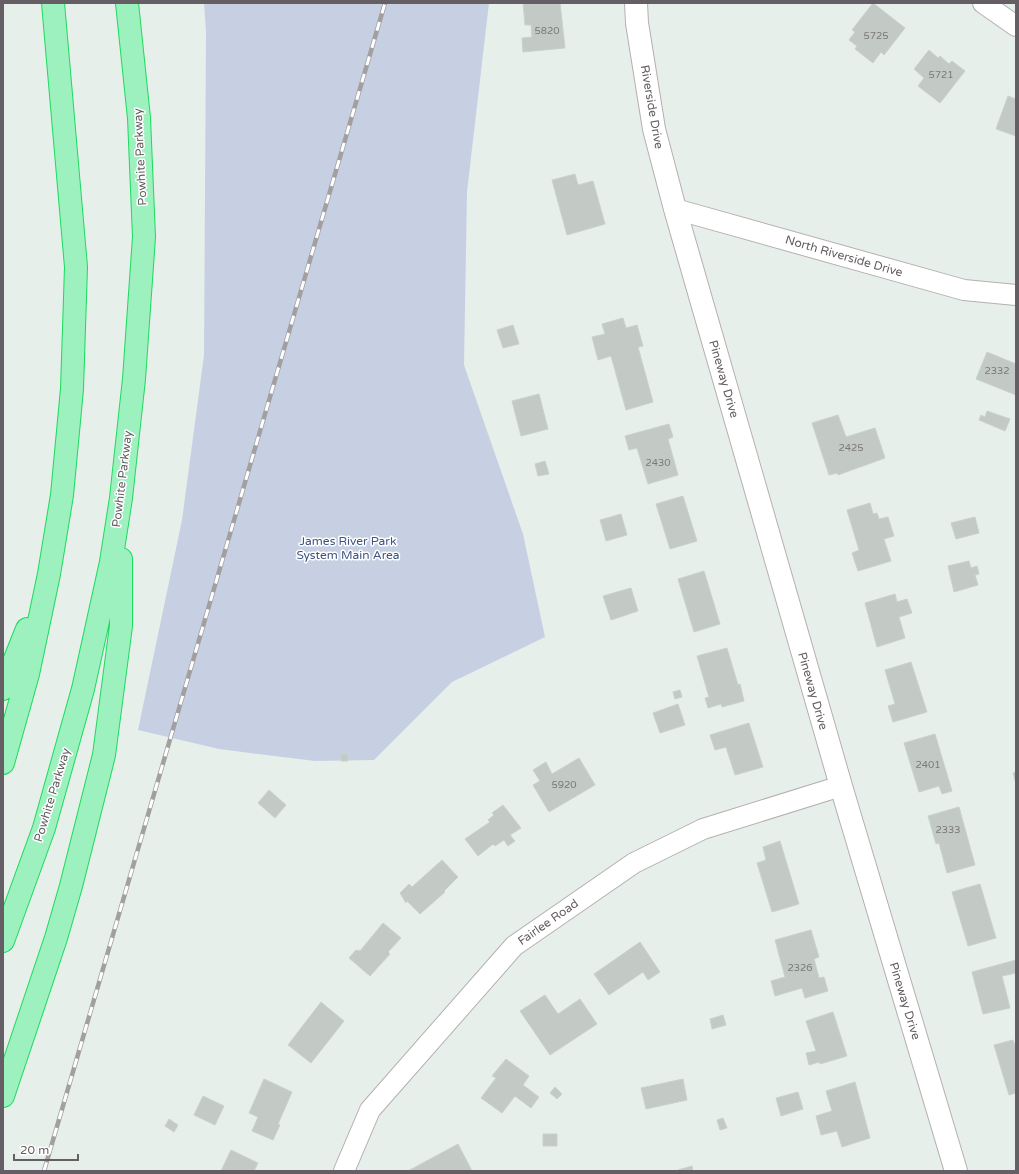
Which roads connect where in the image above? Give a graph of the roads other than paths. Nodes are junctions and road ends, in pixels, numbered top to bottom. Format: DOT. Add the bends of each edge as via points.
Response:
graph roads {
  1 [pos="53,3"];
  2 [pos="127,3"];
  3 [pos="636,3"];
  4 [pos="983,3"];
  5 [pos="1016,26"];
  6 [pos="674,209"];
  7 [pos="1016,295"];
  8 [pos="121,498"];
  9 [pos="48,574"];
  10 [pos="3,689"];
  11 [pos="3,763"];
  12 [pos="841,786"];
  13 [pos="3,941"];
  14 [pos="3,1096"];
  15 [pos="344,1171"];
  16 [pos="956,1171"];
  1 -- 9 [label="highway" via="76,267 72,389 62,495"];
  2 -- 8 [label="highway, Powhite Parkway" via="139,118 144,238 134,379"];
  3 -- 6 [label="street, Riverside Drive" via="654,129"];
  4 -- 5 [label="street"];
  6 -- 7 [label="street, North Riverside Drive" via="964,290"];
  6 -- 12 [label="street, Pineway Drive"];
  8 -- 13 [label="highway, Powhite Parkway" via="111,562 83,689 44,828"];
  8 -- 14 [label="highway" via="121,626 104,755 64,909"];
  9 -- 10 [label="highway"];
  9 -- 11 [label="highway" via="28,674"];
  12 -- 15 [label="street, Fairlee Road" via="703,829 634,863 514,946 370,1110"];
  12 -- 16 [label="street, Pineway Drive"];
}
